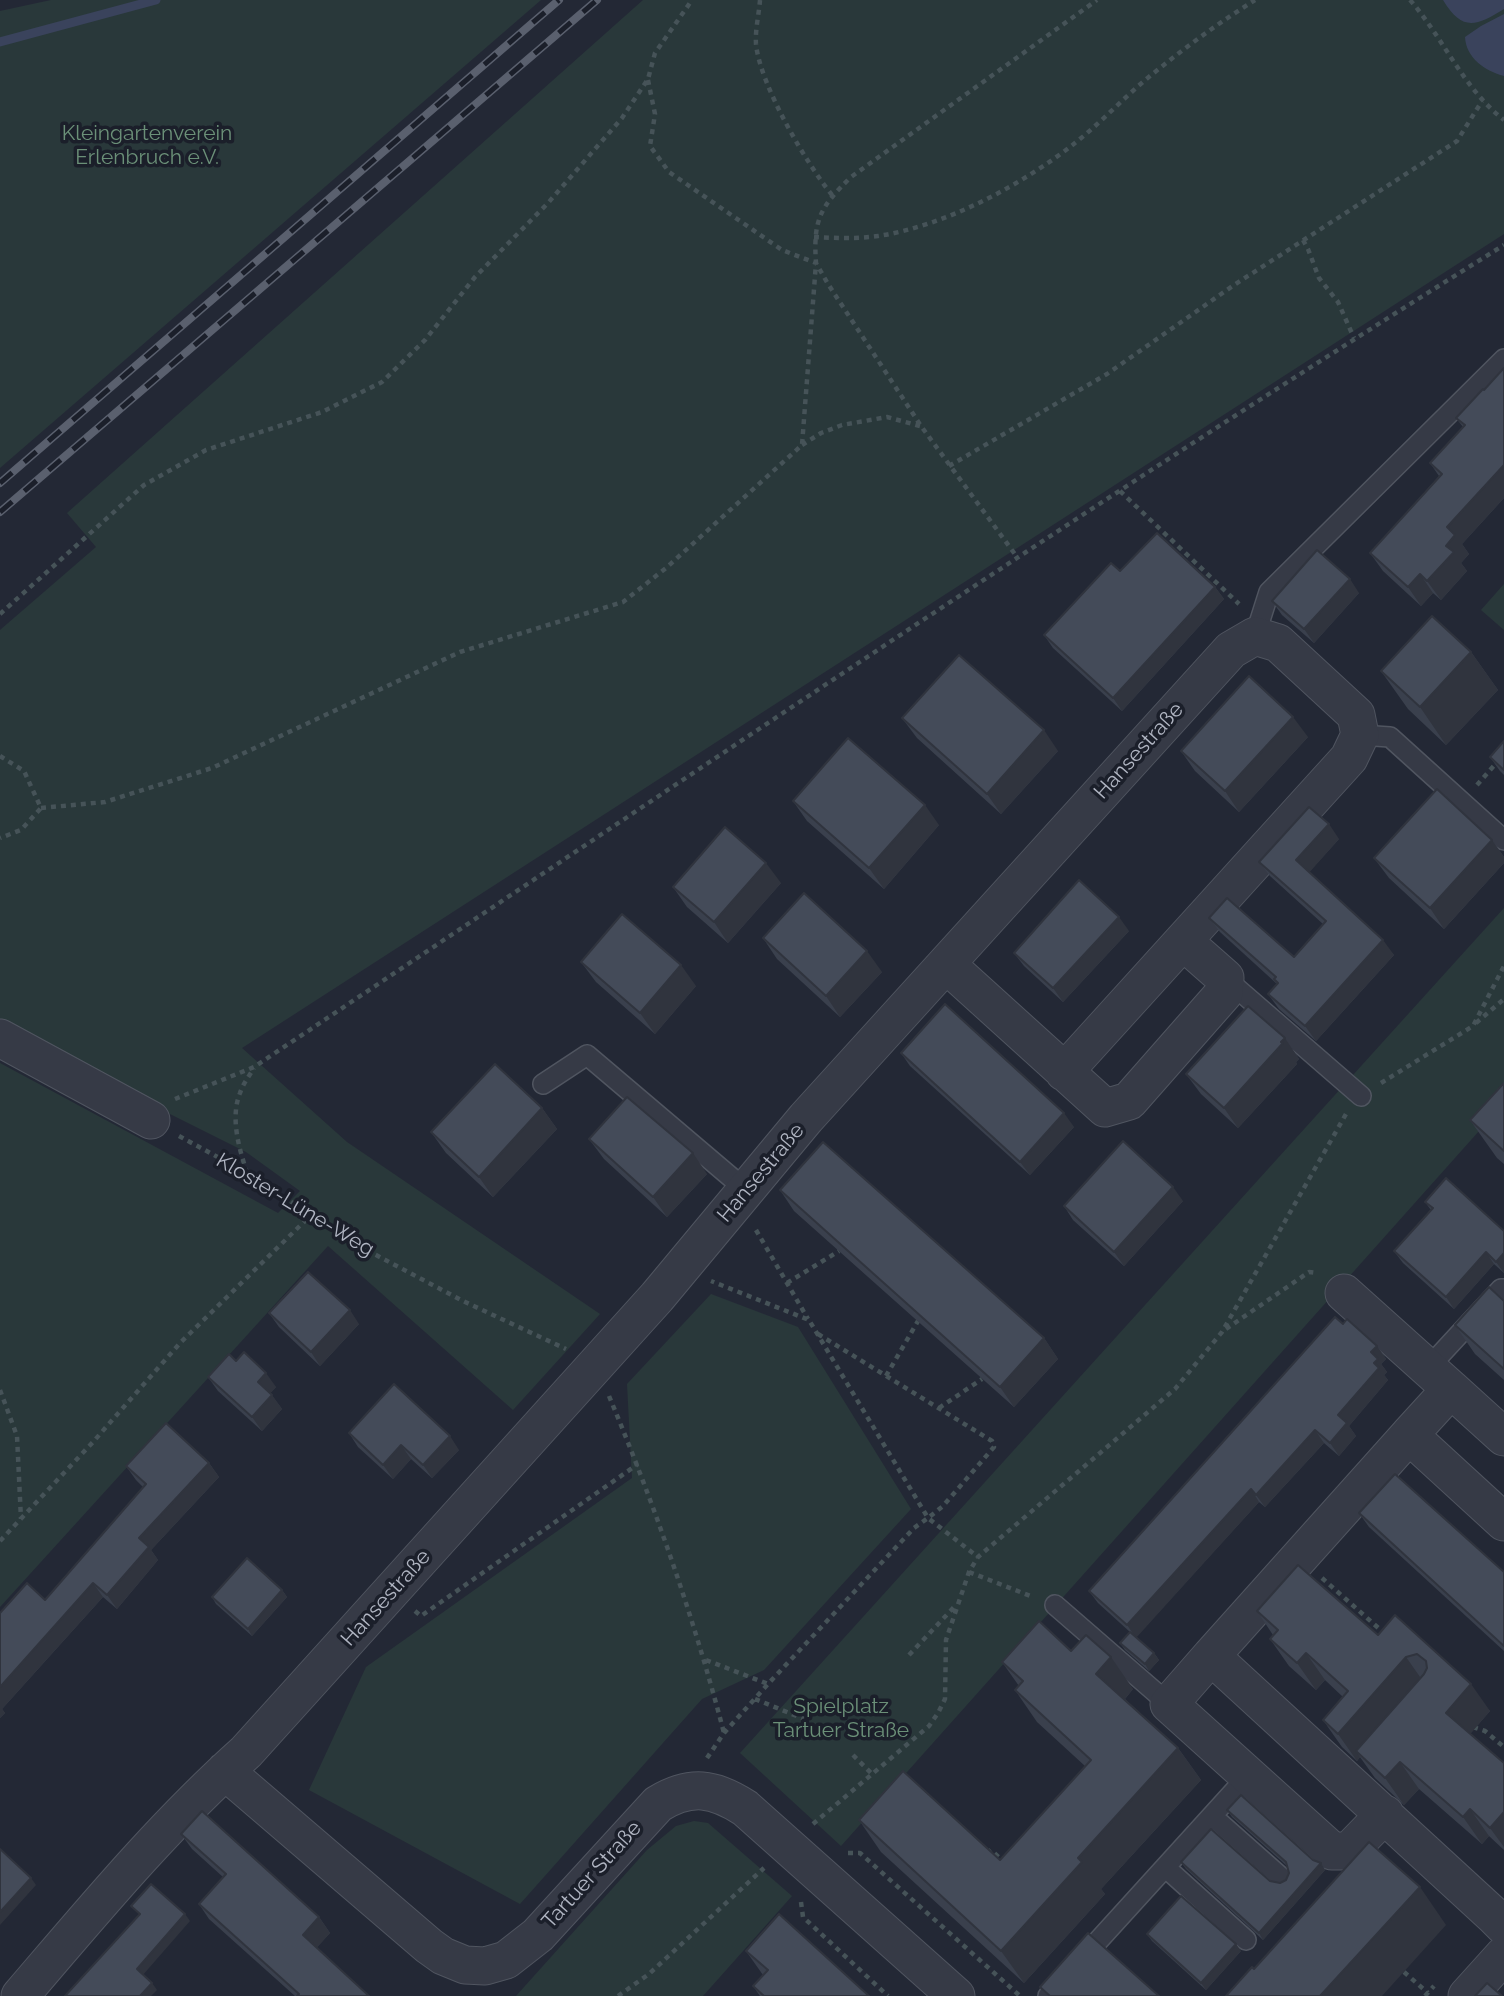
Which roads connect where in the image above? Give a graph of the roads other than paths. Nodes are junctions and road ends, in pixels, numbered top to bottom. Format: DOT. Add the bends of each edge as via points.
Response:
graph roads {
  1 [pos="1504,359"];
  2 [pos="1255,636"];
  3 [pos="1360,735"];
  4 [pos="1504,840"];
  5 [pos="1184,941"];
  6 [pos="946,964"];
  7 [pos="1226,978"];
  8 [pos="0,1038"];
  9 [pos="1064,1072"];
  10 [pos="543,1084"];
  11 [pos="1361,1096"];
  12 [pos="140,1114"];
  13 [pos="739,1198"];
  14 [pos="1504,1289"];
  15 [pos="1343,1293"];
  16 [pos="1439,1378"];
  17 [pos="1409,1435"];
  18 [pos="1504,1437"];
  19 [pos="1504,1522"];
  20 [pos="1055,1605"];
  21 [pos="1211,1656"];
  22 [pos="1169,1704"];
  23 [pos="225,1771"];
  24 [pos="1248,1776"];
  25 [pos="1385,1814"];
  26 [pos="1212,1816"];
  27 [pos="1165,1867"];
  28 [pos="1282,1878"];
  29 [pos="1504,1926"];
  30 [pos="1246,1940"];
  31 [pos="1504,1955"];
  32 [pos="20,1996"];
  33 [pos="956,1996"];
  34 [pos="1048,1996"];
  35 [pos="1467,1996"];
  1 -- 2 [label="lane" via="1269,592"];
  2 -- 3 [label="street" via="1278,643 1356,715"];
  2 -- 6 [label="street, Hansestraße" via="1231,650"];
  3 -- 4 [label="lane" via="1390,737"];
  3 -- 5 [label="street" via="1349,758"];
  5 -- 7 [label="street"];
  5 -- 9 [label="street"];
  6 -- 9 [label="street"];
  6 -- 13 [label="street, Hansestraße"];
  7 -- 9 [label="street" via="1224,993 1129,1101 1105,1108"];
  7 -- 11 [label="lane"];
  8 -- 12 [label="street"];
  10 -- 13 [label="lane" via="587,1055"];
  13 -- 23 [label="street, Hansestraße" via="591,1370"];
  14 -- 16 [label="lane" via="1486,1305"];
  15 -- 16 [label="street"];
  16 -- 17 [label="street"];
  16 -- 18 [label="street"];
  17 -- 19 [label="street"];
  17 -- 21 [label="street"];
  20 -- 22 [label="lane"];
  21 -- 22 [label="street"];
  21 -- 25 [label="street" via="1357,1779"];
  22 -- 24 [label="street"];
  23 -- 32 [label="street, Hansestraße" via="94,1909"];
  23 -- 33 [label="street, Tartuer Straße" via="429,1946 465,1965 496,1964 519,1952 658,1804 696,1791 720,1794 745,1808"];
  24 -- 25 [label="street" via="1332,1851 1349,1851"];
  24 -- 26 [label="lane"];
  25 -- 29 [label="street"];
  26 -- 27 [label="lane"];
  26 -- 28 [label="lane"];
  27 -- 30 [label="lane"];
  27 -- 34 [label="lane"];
  31 -- 35 [label="street"];
}
